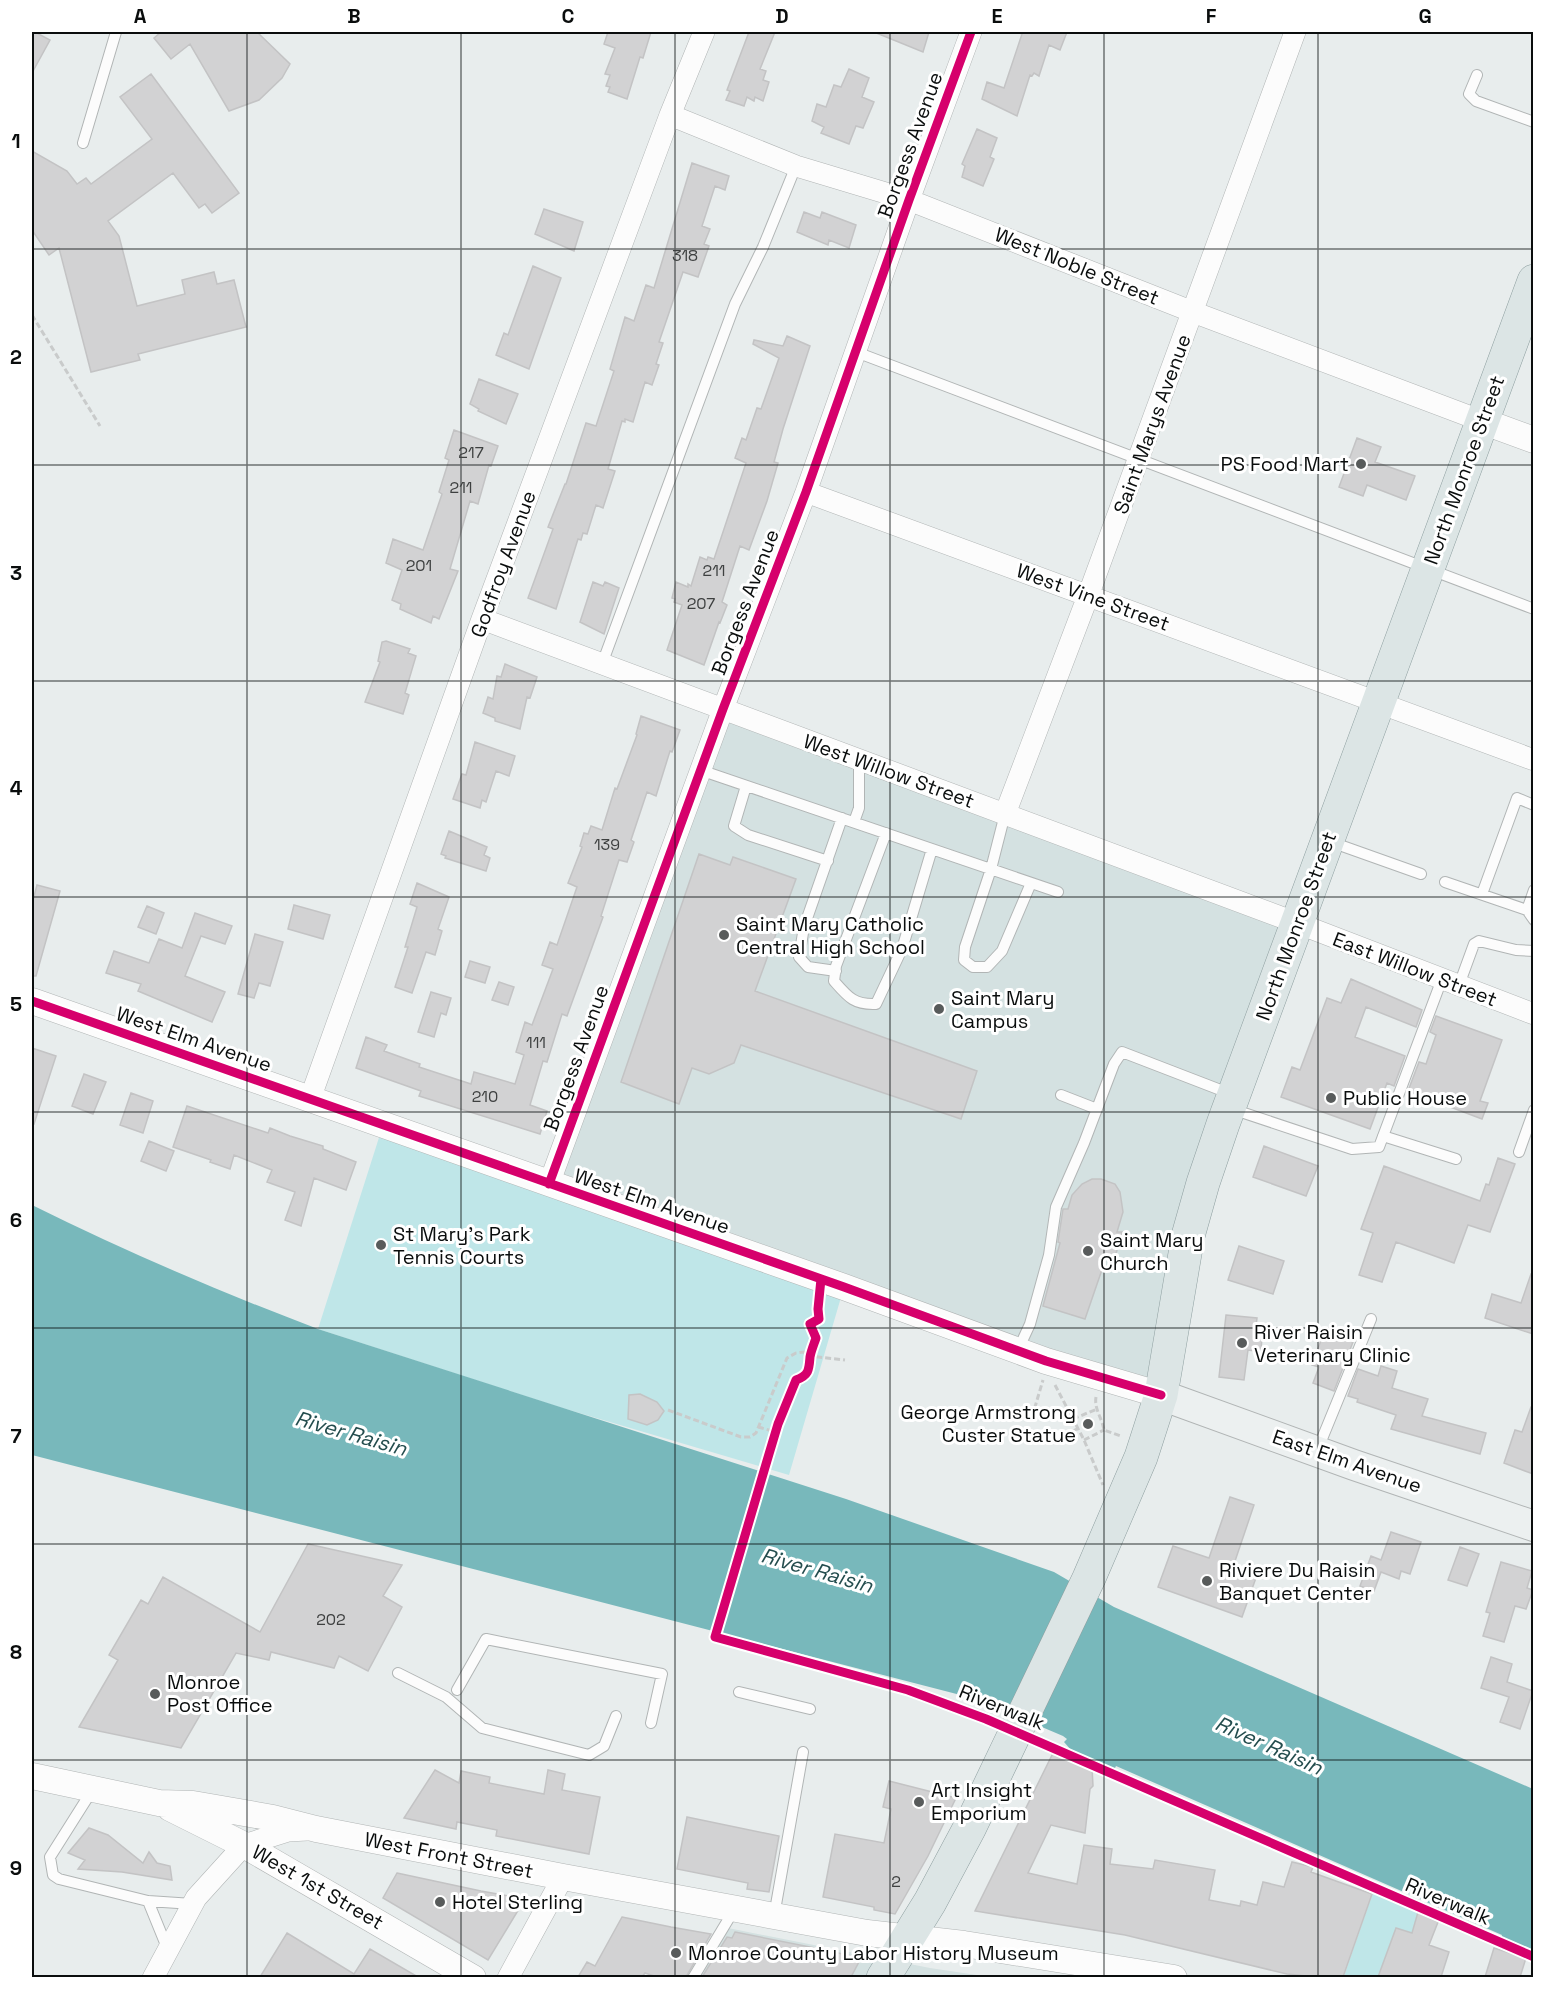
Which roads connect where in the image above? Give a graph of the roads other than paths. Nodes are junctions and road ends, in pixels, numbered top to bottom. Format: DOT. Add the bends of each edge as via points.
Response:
graph roads {
  1 [pos="116,32"];
  2 [pos="704,32"];
  3 [pos="971,32"];
  4 [pos="1295,32"];
  5 [pos="1477,75"];
  6 [pos="670,115"];
  7 [pos="1533,122"];
  8 [pos="83,143"];
  9 [pos="796,166"];
  10 [pos="909,200"];
  11 [pos="1533,281"];
  12 [pos="1193,312"];
  13 [pos="856,352"];
  14 [pos="1482,421"];
  15 [pos="1533,440"];
  16 [pos="1138,459"];
  17 [pos="806,492"];
  18 [pos="1428,570"];
  19 [pos="1088,596"];
  20 [pos="1533,609"];
  21 [pos="482,619"];
  22 [pos="602,664"];
  23 [pos="1379,702"];
  24 [pos="723,709"];
  25 [pos="859,760"];
  26 [pos="1533,760"];
  27 [pos="700,770"];
  28 [pos="746,786"];
  29 [pos="1533,805"];
  30 [pos="1005,814"];
  31 [pos="842,818"];
  32 [pos="854,822"];
  33 [pos="886,833"];
  34 [pos="1328,841"];
  35 [pos="932,849"];
  36 [pos="828,861"];
  37 [pos="991,869"];
  38 [pos="1421,874"];
  39 [pos="1445,882"];
  40 [pos="1031,883"];
  41 [pos="1533,890"];
  42 [pos="1058,892"];
  43 [pos="1482,894"];
  44 [pos="1527,910"];
  45 [pos="1533,920"];
  46 [pos="1297,923"];
  47 [pos="1533,951"];
  48 [pos="836,971"];
  49 [pos="1450,982"];
  50 [pos="32,1000"];
  51 [pos="1533,1014"];
  52 [pos="1061,1095"];
  53 [pos="309,1099"];
  54 [pos="1231,1102"];
  55 [pos="1097,1109"];
  56 [pos="1533,1110"];
  57 [pos="1383,1136"];
  58 [pos="1519,1152"];
  59 [pos="1456,1160"];
  60 [pos="549,1184"];
  61 [pos="1371,1319"];
  62 [pos="1018,1351"];
  63 [pos="1161,1395"];
  64 [pos="1316,1451"];
  65 [pos="1533,1526"];
  66 [pos="398,1673"];
  67 [pos="457,1690"];
  68 [pos="739,1692"];
  69 [pos="810,1709"];
  70 [pos="616,1716"];
  71 [pos="651,1723"];
  72 [pos="803,1752"];
  73 [pos="32,1776"];
  74 [pos="94,1789"];
  75 [pos="159,1803"];
  76 [pos="315,1829"];
  77 [pos="244,1845"];
  78 [pos="563,1877"];
  79 [pos="148,1901"];
  80 [pos="193,1904"];
  81 [pos="734,1909"];
  82 [pos="774,1916"];
  83 [pos="908,1938"];
  84 [pos="168,1950"];
  85 [pos="1090,1971"];
  86 [pos="153,1977"];
  87 [pos="473,1977"];
  88 [pos="508,1977"];
  89 [pos="693,1977"];
  90 [pos="883,1977"];
  91 [pos="1174,1977"];
  1 -- 8 [label="lane"];
  2 -- 6 [label="street, Godfroy Avenue"];
  3 -- 10 [label="street, Borgess Avenue"];
  4 -- 12 [label="street, Saint Marys Avenue"];
  5 -- 7 [label="lane" via="1469,94 1476,101"];
  6 -- 9 [label="street, West Noble Street"];
  6 -- 21 [label="street, Godfroy Avenue"];
  9 -- 10 [label="street, West Noble Street"];
  9 -- 22 [label="lane" via="735,304"];
  10 -- 12 [label="street, West Noble Street"];
  10 -- 13 [label="street, Borgess Avenue"];
  11 -- 14 [label="main road, North Monroe Street"];
  12 -- 14 [label="street, West Noble Street"];
  12 -- 16 [label="street, Saint Marys Avenue"];
  13 -- 16 [label="lane"];
  13 -- 17 [label="street, Borgess Avenue"];
  14 -- 15 [label="street"];
  14 -- 18 [label="main road, North Monroe Street"];
  16 -- 18 [label="lane"];
  16 -- 19 [label="street, Saint Marys Avenue"];
  17 -- 19 [label="street, West Vine Street"];
  17 -- 24 [label="street, Borgess Avenue"];
  18 -- 20 [label="lane"];
  18 -- 23 [label="main road, North Monroe Street"];
  19 -- 23 [label="street, West Vine Street"];
  19 -- 30 [label="street, Saint Marys Avenue"];
  21 -- 22 [label="street, West Willow Street"];
  21 -- 53 [label="street, Godfroy Avenue"];
  22 -- 24 [label="street, West Willow Street"];
  23 -- 26 [label="street, West Vine Street"];
  23 -- 34 [label="main road, North Monroe Street"];
  24 -- 25 [label="street, West Willow Street"];
  24 -- 27 [label="street, Borgess Avenue"];
  25 -- 30 [label="street, West Willow Street"];
  25 -- 32 [label="lane" via="859,808"];
  27 -- 28 [label="lane"];
  27 -- 60 [label="street, Borgess Avenue"];
  28 -- 31 [label="lane"];
  28 -- 36 [label="lane" via="734,826 748,835"];
  29 -- 43 [label="lane" via="1516,798"];
  30 -- 37 [label="lane"];
  30 -- 46 [label="street, West Willow Street"];
  31 -- 32 [label="lane"];
  31 -- 36 [label="lane"];
  32 -- 33 [label="lane"];
  33 -- 35 [label="lane"];
  33 -- 48 [label="lane"];
  34 -- 38 [label="lane"];
  34 -- 46 [label="main road, North Monroe Street"];
  35 -- 37 [label="lane"];
  35 -- 48 [label="lane" via="902,949 876,1004 862,1005 849,997 834,981"];
  36 -- 48 [label="lane" via="804,927 799,957 808,967"];
  37 -- 40 [label="lane"];
  37 -- 40 [label="lane" via="965,947 964,960 973,967 987,967 1002,951"];
  39 -- 43 [label="lane"];
  40 -- 42 [label="lane"];
  41 -- 44 [label="lane"];
  43 -- 44 [label="lane"];
  44 -- 45 [label="lane"];
  46 -- 49 [label="street, East Willow Street"];
  46 -- 54 [label="main road, North Monroe Street"];
  47 -- 49 [label="lane" via="1479,941"];
  49 -- 51 [label="street, East Willow Street"];
  49 -- 57 [label="lane" via="1428,1011"];
  50 -- 53 [label="street, West Elm Avenue"];
  52 -- 55 [label="lane"];
  53 -- 60 [label="street, West Elm Avenue"];
  54 -- 55 [label="lane" via="1122,1052"];
  54 -- 57 [label="lane" via="1352,1149 1379,1147"];
  54 -- 63 [label="main road, North Monroe Street" via="1188,1236"];
  55 -- 62 [label="lane" via="1056,1207 1049,1255 1030,1324"];
  56 -- 58 [label="lane"];
  57 -- 59 [label="lane"];
  60 -- 62 [label="street, West Elm Avenue"];
  61 -- 64 [label="lane"];
  62 -- 63 [label="street, West Elm Avenue"];
  63 -- 64 [label="main road, East Elm Avenue"];
  63 -- 83 [label="main road, North Monroe Street" via="1145,1444 1089,1578 949,1867"];
  64 -- 65 [label="main road, East Elm Avenue"];
  66 -- 70 [label="lane" via="446,1697 482,1728 589,1755 604,1746"];
  67 -- 71 [label="lane" via="486,1639 662,1674"];
  68 -- 69 [label="lane"];
  72 -- 82 [label="lane"];
  73 -- 74 [label="street, West Front Street"];
  74 -- 75 [label="street, West Front Street"];
  74 -- 79 [label="lane" via="50,1857 53,1875"];
  75 -- 76 [label="street, West Front Street" via="202,1805"];
  75 -- 77 [label="street, West 1st Street"];
  76 -- 77 [label="street" via="288,1831"];
  76 -- 78 [label="street, West Front Street"];
  77 -- 80 [label="street"];
  77 -- 87 [label="street, West 1st Street"];
  78 -- 81 [label="street, West Front Street"];
  78 -- 88 [label="street"];
  79 -- 80 [label="lane"];
  79 -- 84 [label="lane"];
  80 -- 84 [label="street"];
  81 -- 82 [label="street, West Front Street"];
  81 -- 89 [label="lane"];
  82 -- 83 [label="street, West Front Street"];
  83 -- 85 [label="street, West Front Street" via="964,1944"];
  83 -- 90 [label="main road, North Monroe Street"];
  84 -- 86 [label="street"];
  85 -- 91 [label="street, West Front Street"];
}
